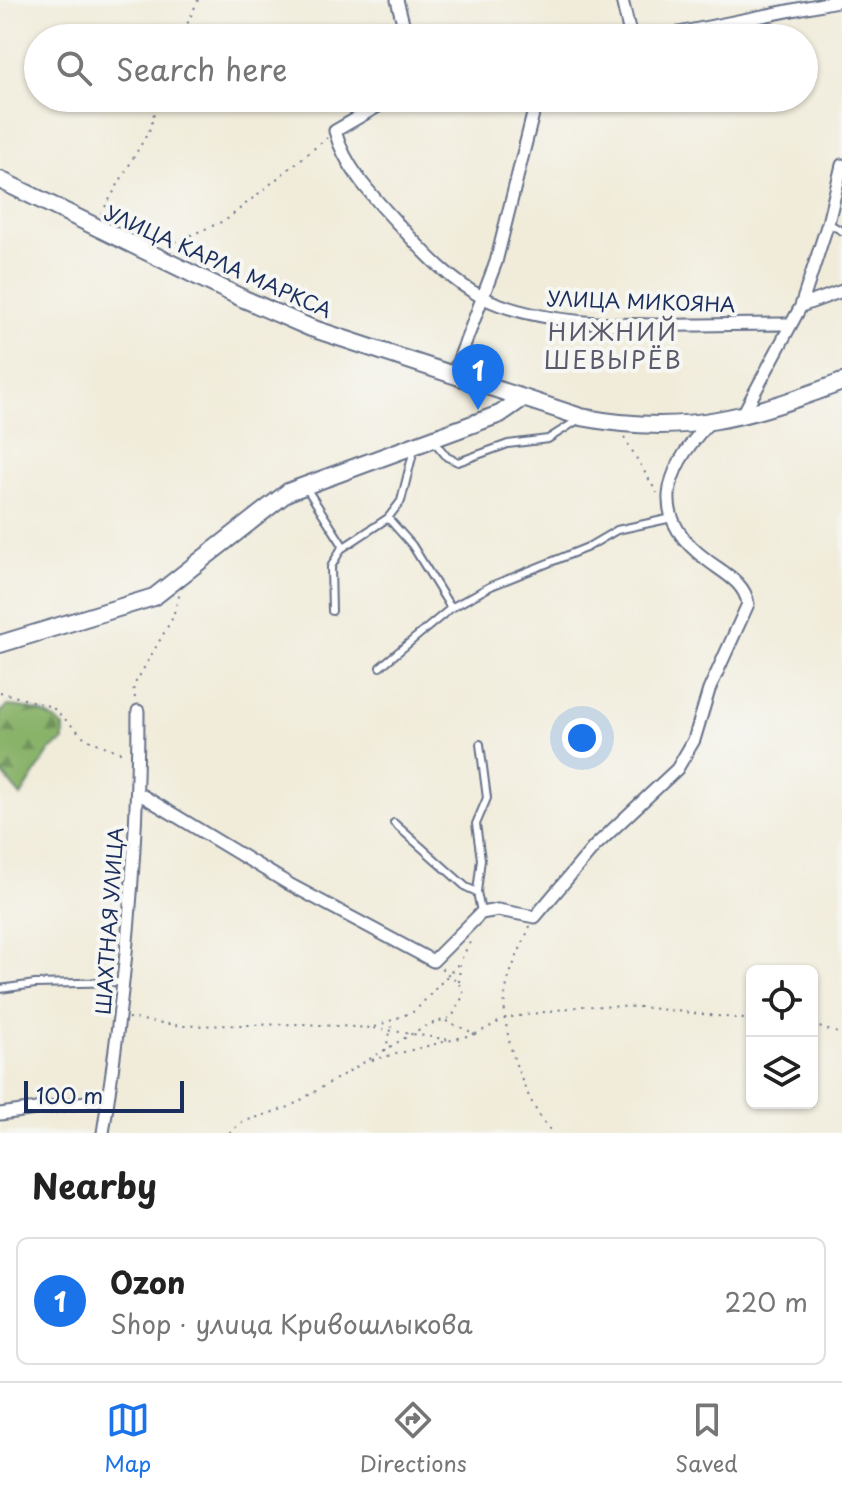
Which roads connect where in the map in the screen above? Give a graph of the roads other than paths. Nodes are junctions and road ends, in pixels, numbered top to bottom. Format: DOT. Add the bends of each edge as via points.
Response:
graph roads {
  1 [pos="397,0"];
  2 [pos="622,0"];
  3 [pos="842,0"];
  4 [pos="403,24"];
  5 [pos="628,24"];
  6 [pos="723,24"];
  7 [pos="368,112"];
  8 [pos="534,112"];
  9 [pos="842,165"];
  10 [pos="0,180"];
  11 [pos="828,223"];
  12 [pos="842,231"];
  13 [pos="842,291"];
  14 [pos="482,297"];
  15 [pos="801,306"];
  16 [pos="789,324"];
  17 [pos="453,375"];
  18 [pos="842,382"];
  19 [pos="523,398"];
  20 [pos="743,414"];
  21 [pos="581,417"];
  22 [pos="707,425"];
  23 [pos="432,439"];
  24 [pos="415,445"];
  25 [pos="305,486"];
  26 [pos="670,513"];
  27 [pos="388,518"];
  28 [pos="344,547"];
  29 [pos="451,608"];
  30 [pos="332,611"];
  31 [pos="0,644"];
  32 [pos="380,667"];
  33 [pos="138,711"];
  34 [pos="480,744"];
  35 [pos="138,793"];
  36 [pos="394,823"];
  37 [pos="477,892"];
  38 [pos="481,913"];
  39 [pos="123,982"];
  40 [pos="0,989"];
  41 [pos="108,1099"];
  42 [pos="0,1114"];
  43 [pos="103,1133"];
  1 -- 4 [label="street"];
  2 -- 5 [label="street"];
  3 -- 6 [label="street"];
  7 -- 14 [label="street, УЛИЦА МИКОЯНА" via="335,131 353,169 380,205 450,276"];
  8 -- 14 [label="street" via="496,262"];
  9 -- 11 [label="street"];
  10 -- 17 [label="street, УЛИЦА КАРЛА МАРКСА" via="311,328"];
  11 -- 12 [label="lane"];
  11 -- 15 [label="street"];
  13 -- 15 [label="street"];
  14 -- 16 [label="street, УЛИЦА МИКОЯНА" via="533,317 605,323"];
  14 -- 17 [label="street"];
  15 -- 16 [label="street"];
  16 -- 20 [label="street"];
  17 -- 19 [label="street, УЛИЦА КАРЛА МАРКСА"];
  18 -- 20 [label="street, УЛИЦА КАРЛА МАРКСА"];
  19 -- 21 [label="street, УЛИЦА КАРЛА МАРКСА"];
  19 -- 23 [label="street" via="500,414"];
  20 -- 22 [label="street, УЛИЦА КАРЛА МАРКСА"];
  21 -- 22 [label="street, УЛИЦА КАРЛА МАРКСА" via="616,424"];
  21 -- 23 [label="lane" via="548,439 508,444 458,462"];
  22 -- 26 [label="street" via="671,474"];
  23 -- 24 [label="street"];
  24 -- 25 [label="street"];
  24 -- 27 [label="lane" via="401,501"];
  25 -- 28 [label="lane"];
  25 -- 31 [label="street" via="288,492 154,597"];
  26 -- 29 [label="lane" via="617,530"];
  26 -- 38 [label="street" via="685,542 743,590 748,604 709,690 694,740 677,769 594,847 535,917 498,910"];
  27 -- 28 [label="lane"];
  27 -- 29 [label="lane" via="412,545"];
  28 -- 30 [label="lane" via="331,567"];
  29 -- 32 [label="lane"];
  33 -- 35 [label="street, ШАХТНАЯ УЛИЦА"];
  34 -- 37 [label="lane" via="487,798 476,824 481,859"];
  35 -- 38 [label="street" via="289,884 433,961"];
  35 -- 39 [label="street, ШАХТНАЯ УЛИЦА"];
  36 -- 37 [label="lane"];
  37 -- 38 [label="lane"];
  39 -- 40 [label="lane"];
  39 -- 41 [label="street, ШАХТНАЯ УЛИЦА"];
  41 -- 42 [label="street"];
  41 -- 43 [label="street, ШАХТНАЯ УЛИЦА"];
}
